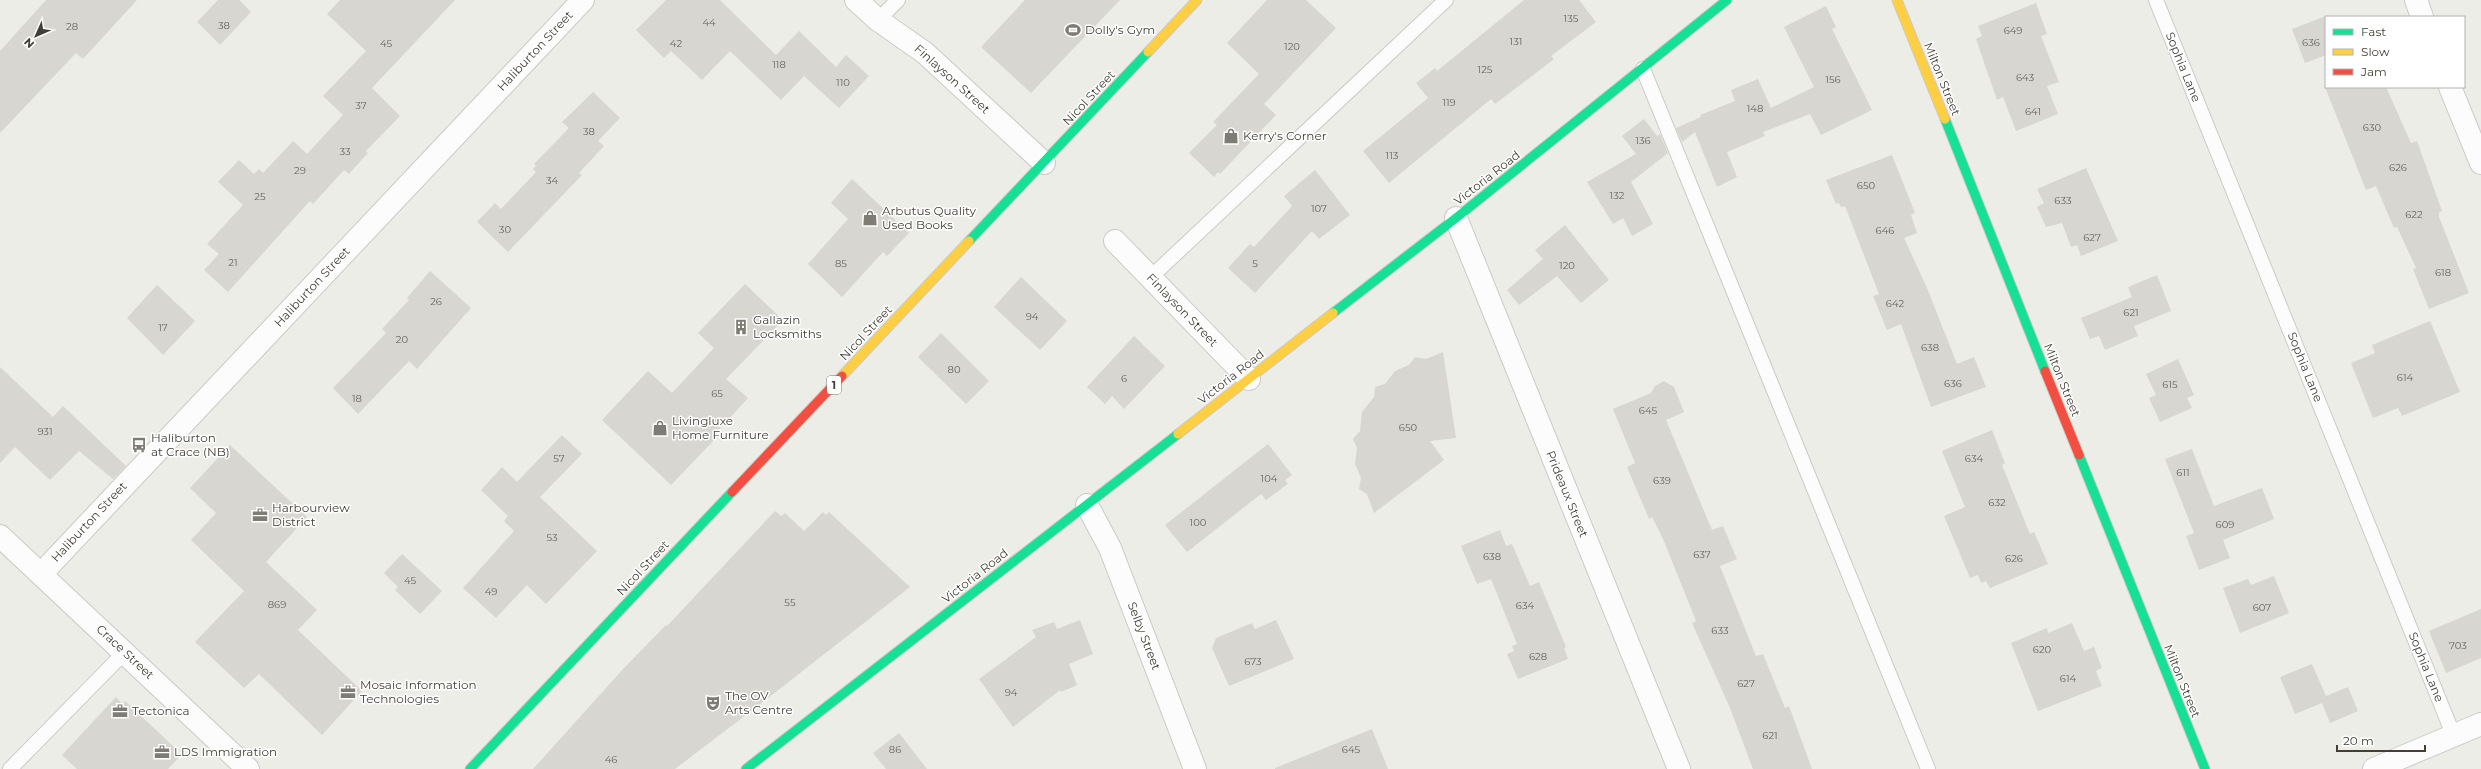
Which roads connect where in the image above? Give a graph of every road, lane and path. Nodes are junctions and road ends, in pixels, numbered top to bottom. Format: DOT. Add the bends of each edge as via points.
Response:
graph roads {
  1 [pos="583,0"];
  2 [pos="856,0"];
  3 [pos="898,0"];
  4 [pos="1197,0"];
  5 [pos="1446,0"];
  6 [pos="1727,0"];
  7 [pos="1897,0"];
  8 [pos="2156,0"];
  9 [pos="2416,0"];
  10 [pos="2422,16"];
  11 [pos="878,20"];
  12 [pos="1643,69"];
  13 [pos="2450,88"];
  14 [pos="1044,163"];
  15 [pos="2481,163"];
  16 [pos="1456,218"];
  17 [pos="1115,241"];
  18 [pos="1151,277"];
  19 [pos="1249,379"];
  20 [pos="1086,505"];
  21 [pos="0,536"];
  22 [pos="41,574"];
  23 [pos="126,652"];
  24 [pos="2481,724"];
  25 [pos="2453,734"];
  26 [pos="10,769"];
  27 [pos="248,769"];
  28 [pos="470,769"];
  29 [pos="746,769"];
  30 [pos="1195,769"];
  31 [pos="1678,769"];
  32 [pos="1928,769"];
  33 [pos="2205,769"];
  34 [pos="2374,769"];
  1 -- 22 [label="street, Haliburton Street"];
  2 -- 11 [label="street, Finlayson Street"];
  3 -- 11 [label="lane"];
  4 -- 14 [label="main road, Nicol Street / 1"];
  5 -- 18 [label="lane"];
  6 -- 12 [label="main road, Victoria Road"];
  7 -- 33 [label="main road, Milton Street"];
  8 -- 25 [label="lane, Sophia Lane"];
  9 -- 10 [label="street"];
  11 -- 14 [label="street, Finlayson Street" via="925,53"];
  12 -- 16 [label="main road, Victoria Road"];
  12 -- 32 [label="lane"];
  13 -- 15 [label="street"];
  14 -- 28 [label="main road, Nicol Street / 1"];
  16 -- 19 [label="main road, Victoria Road"];
  16 -- 31 [label="street, Prideaux Street"];
  17 -- 18 [label="street, Finlayson Street"];
  18 -- 19 [label="street, Finlayson Street"];
  19 -- 20 [label="main road, Victoria Road"];
  20 -- 29 [label="main road, Victoria Road"];
  20 -- 30 [label="street, Selby Street" via="1110,548"];
  21 -- 22 [label="street, Crace Street"];
  22 -- 23 [label="street, Crace Street"];
  23 -- 26 [label="lane"];
  23 -- 27 [label="street, Crace Street"];
  24 -- 25 [label="street"];
  25 -- 34 [label="street"];
}
